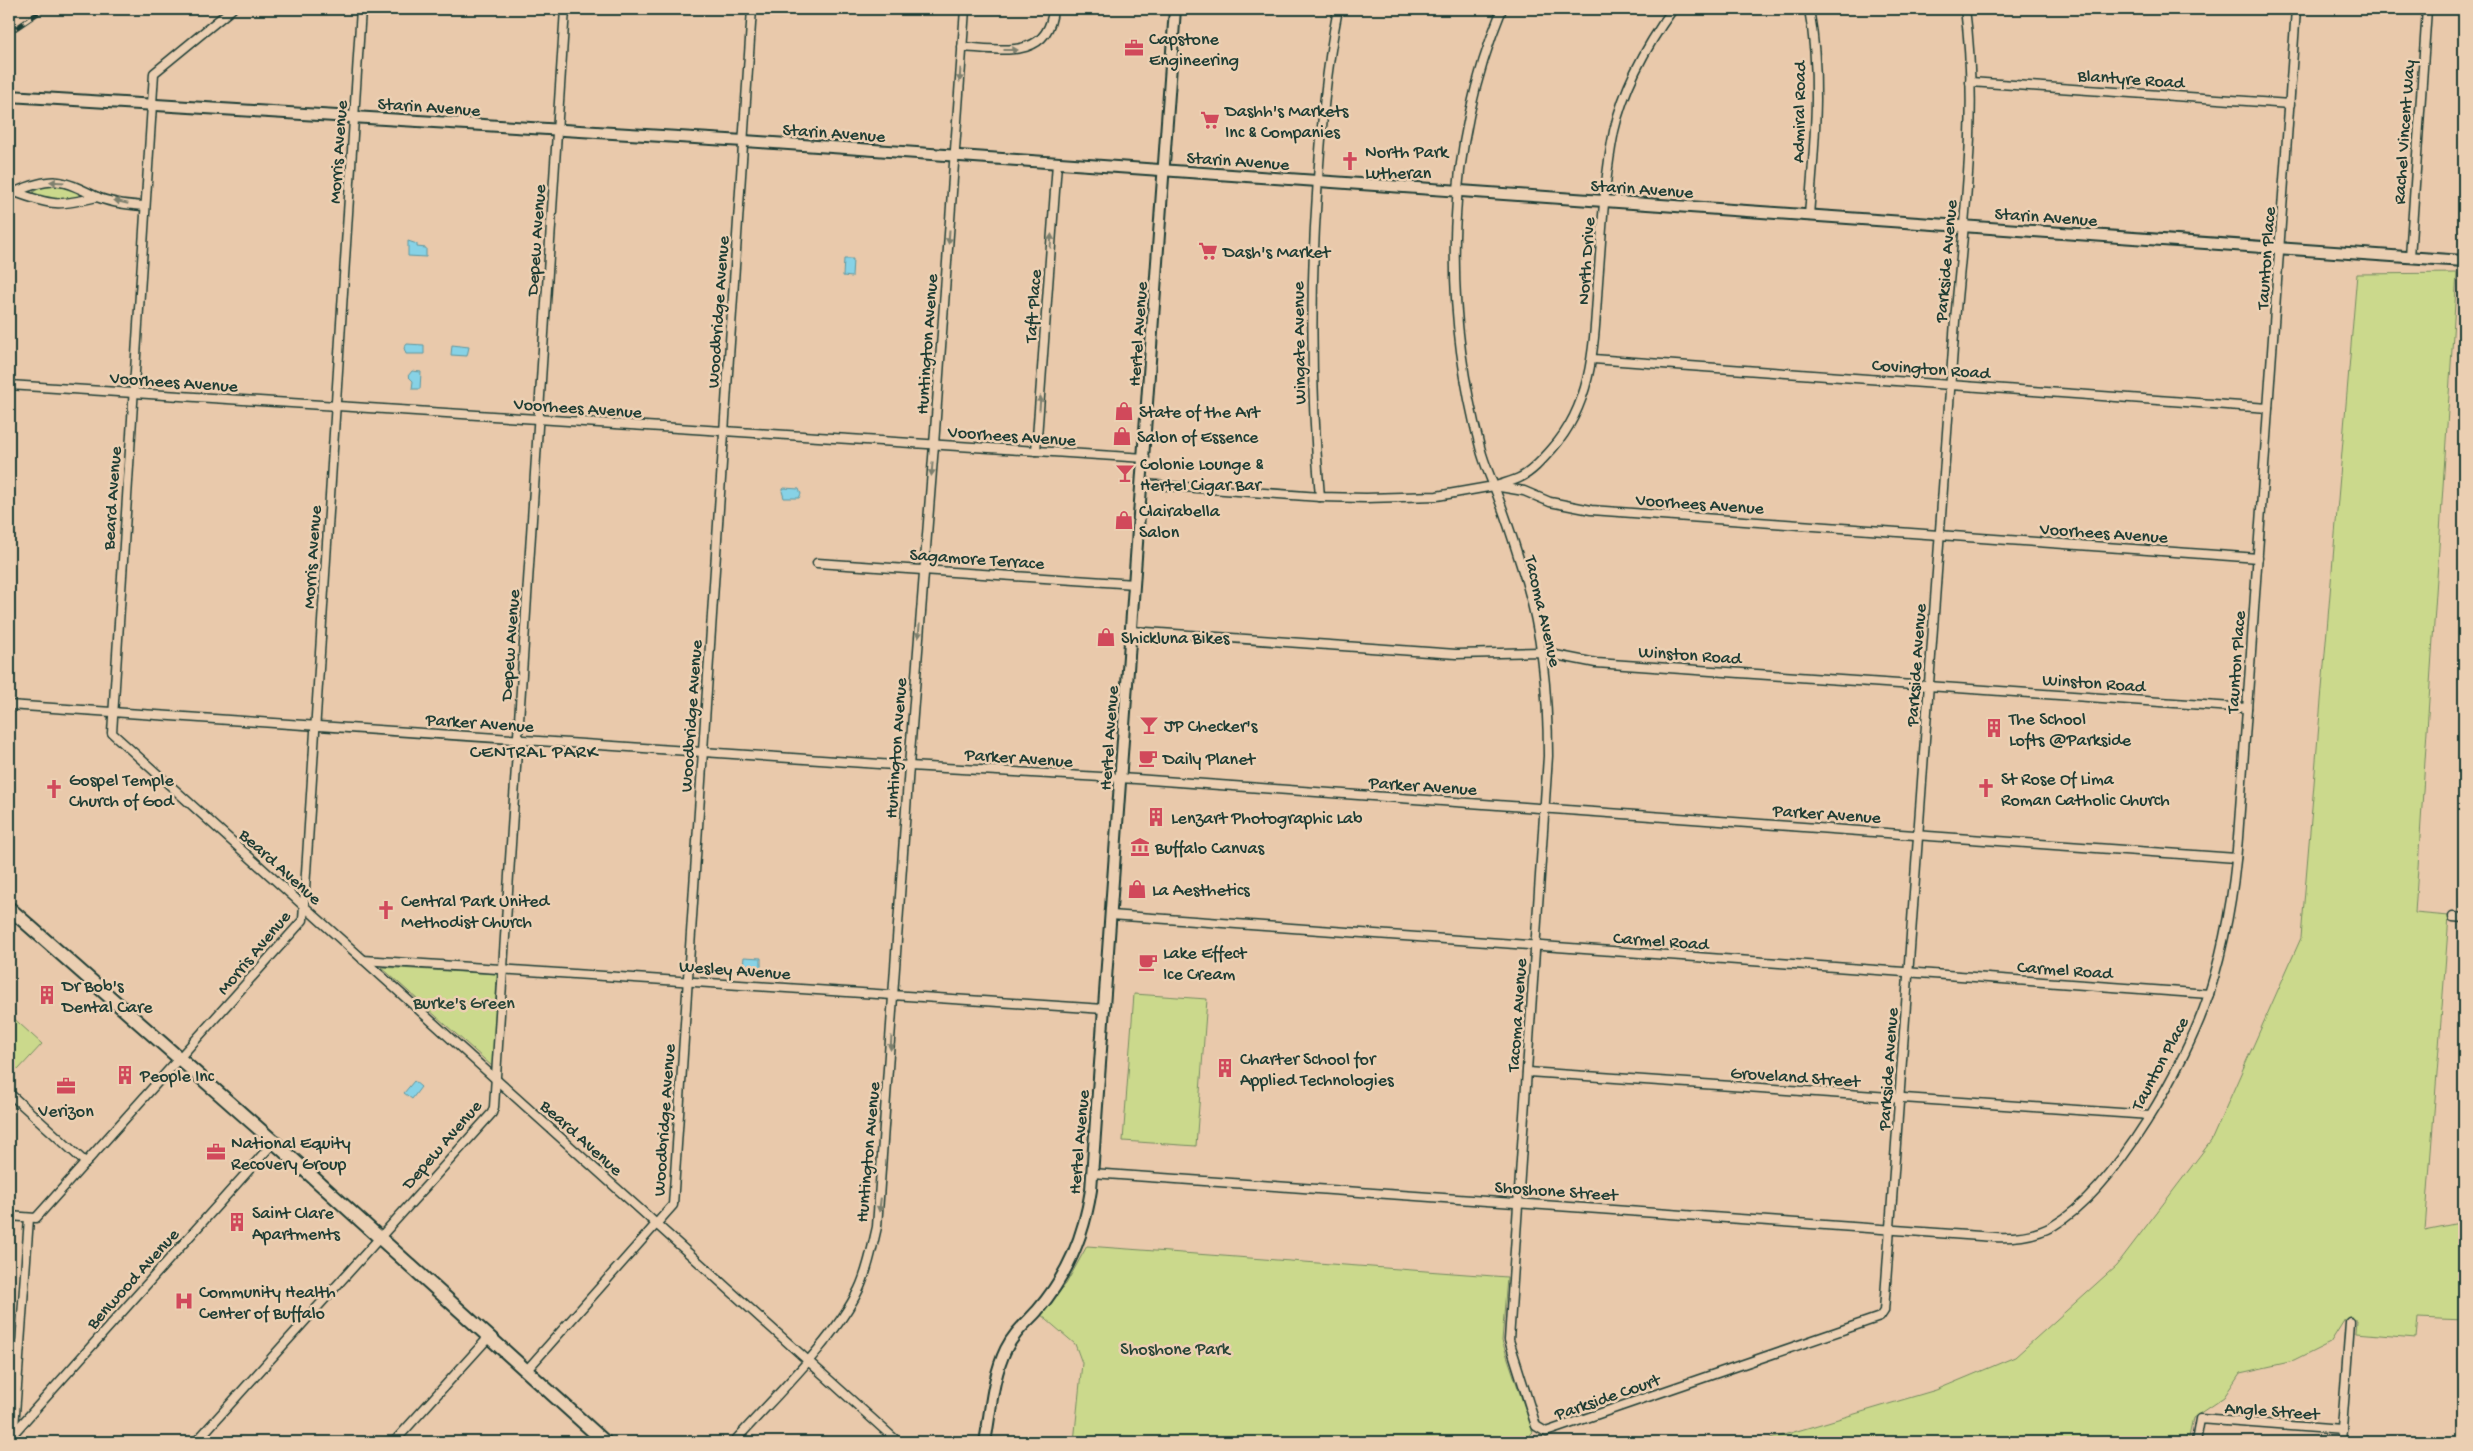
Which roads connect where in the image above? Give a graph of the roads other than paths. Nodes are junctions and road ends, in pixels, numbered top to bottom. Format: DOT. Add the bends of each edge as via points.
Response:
graph roads {
  1 [pos="232,9"];
  2 [pos="361,9"];
  3 [pos="565,9"];
  4 [pos="752,9"];
  5 [pos="965,9"];
  6 [pos="1053,9"];
  7 [pos="1175,9"];
  8 [pos="1338,9"];
  9 [pos="1502,9"];
  10 [pos="1673,9"];
  11 [pos="1809,9"];
  12 [pos="1965,9"];
  13 [pos="2296,9"];
  14 [pos="2427,9"];
  15 [pos="962,47"];
  16 [pos="1970,82"];
  17 [pos="9,96"];
  18 [pos="2290,104"];
  19 [pos="151,105"];
  20 [pos="354,118"];
  21 [pos="557,130"];
  22 [pos="744,141"];
  23 [pos="955,156"];
  24 [pos="1057,164"];
  25 [pos="1164,171"];
  26 [pos="1318,182"];
  27 [pos="1457,191"];
  28 [pos="12,192"];
  29 [pos="97,197"];
  30 [pos="1604,202"];
  31 [pos="145,206"];
  32 [pos="1809,216"];
  33 [pos="1963,226"];
  34 [pos="2281,249"];
  35 [pos="2410,257"];
  36 [pos="2464,261"];
  37 [pos="1592,359"];
  38 [pos="9,385"];
  39 [pos="1950,385"];
  40 [pos="133,393"];
  41 [pos="336,406"];
  42 [pos="2268,408"];
  43 [pos="539,419"];
  44 [pos="724,431"];
  45 [pos="934,445"];
  46 [pos="1036,452"];
  47 [pos="1145,458"];
  48 [pos="1143,484"];
  49 [pos="1494,486"];
  50 [pos="1320,497"];
  51 [pos="1940,535"];
  52 [pos="2258,558"];
  53 [pos="817,563"];
  54 [pos="924,570"];
  55 [pos="1135,584"];
  56 [pos="1132,631"];
  57 [pos="1540,652"];
  58 [pos="1929,686"];
  59 [pos="9,705"];
  60 [pos="2247,708"];
  61 [pos="113,712"];
  62 [pos="316,726"];
  63 [pos="518,739"];
  64 [pos="703,752"];
  65 [pos="908,766"];
  66 [pos="1121,778"];
  67 [pos="1545,808"];
  68 [pos="1918,834"];
  69 [pos="2236,858"];
  70 [pos="304,906"];
  71 [pos="9,908"];
  72 [pos="1111,915"];
  73 [pos="2453,917"];
  74 [pos="2464,918"];
  75 [pos="1536,946"];
  76 [pos="363,960"];
  77 [pos="504,969"];
  78 [pos="1909,972"];
  79 [pos="688,981"];
  80 [pos="894,994"];
  81 [pos="2209,994"];
  82 [pos="1104,1009"];
  83 [pos="179,1060"];
  84 [pos="1528,1072"];
  85 [pos="497,1080"];
  86 [pos="9,1093"];
  87 [pos="1900,1098"];
  88 [pos="2150,1115"];
  89 [pos="274,1142"];
  90 [pos="86,1162"];
  91 [pos="1092,1173"];
  92 [pos="1518,1202"];
  93 [pos="9,1216"];
  94 [pos="29,1218"];
  95 [pos="656,1224"];
  96 [pos="1891,1230"];
  97 [pos="2017,1237"];
  98 [pos="378,1239"];
  99 [pos="1876,1318"];
  100 [pos="2350,1322"];
  101 [pos="489,1337"];
  102 [pos="807,1361"];
  103 [pos="526,1370"];
  104 [pos="2342,1430"];
  105 [pos="13,1438"];
  106 [pos="196,1442"];
  107 [pos="394,1442"];
  108 [pos="604,1442"];
  109 [pos="734,1442"];
  110 [pos="898,1442"];
  111 [pos="985,1442"];
  112 [pos="2196,1442"];
  113 [pos="2341,1442"];
  1 -- 19 [label="street, Beard Avenue" via="154,72"];
  2 -- 20 [label="street, Morris Avenue"];
  3 -- 21 [label="street, Depew Avenue"];
  4 -- 22 [label="street, Woodbridge Avenue"];
  5 -- 15 [label="street, Huntington Avenue"];
  15 -- 6 [label="street, one-way" via="1014,50 1030,46 1044,35"];
  7 -- 25 [label="street, Hertel Avenue"];
  8 -- 26 [label="street, Wingate Avenue" via="1324,99"];
  9 -- 27 [label="street, Tacoma Avenue" via="1476,87"];
  10 -- 30 [label="street, North Drive" via="1641,61 1621,105 1610,152"];
  11 -- 32 [label="street, Admiral Road" via="1817,99"];
  12 -- 16 [label="street, Parkside Avenue"];
  13 -- 18 [label="street, Taunton Place"];
  14 -- 35 [label="street, Rachel Vincent Way"];
  15 -- 23 [label="street, Huntington Avenue, one-way"];
  16 -- 18 [label="street, Blantyre Road"];
  16 -- 33 [label="street, Parkside Avenue"];
  17 -- 19 [label="street, Starin Avenue"];
  18 -- 34 [label="street, Taunton Place"];
  19 -- 20 [label="street, Starin Avenue"];
  19 -- 31 [label="street, Beard Avenue"];
  20 -- 21 [label="street, Starin Avenue"];
  20 -- 41 [label="street, Morris Avenue"];
  21 -- 22 [label="street, Starin Avenue"];
  21 -- 43 [label="street, Depew Avenue"];
  22 -- 23 [label="street, Starin Avenue"];
  22 -- 44 [label="street, Woodbridge Avenue"];
  23 -- 24 [label="street, Starin Avenue"];
  23 -- 45 [label="street, Huntington Avenue, one-way"];
  24 -- 25 [label="street, Starin Avenue"];
  46 -- 24 [label="street, Taft Place, one-way"];
  25 -- 26 [label="street, Starin Avenue"];
  25 -- 47 [label="street, Hertel Avenue"];
  26 -- 27 [label="street, Starin Avenue"];
  26 -- 50 [label="street, Wingate Avenue" via="1312,336"];
  27 -- 30 [label="street, Starin Avenue"];
  27 -- 49 [label="street, Tacoma Avenue" via="1453,276 1459,337 1474,426"];
  28 -- 29 [label="street" via="54,205"];
  29 -- 28 [label="street, one-way" via="77,186 57,181"];
  31 -- 29 [label="street, one-way"];
  30 -- 32 [label="street, Starin Avenue"];
  30 -- 37 [label="street, North Drive"];
  31 -- 40 [label="street, Beard Avenue"];
  32 -- 33 [label="street, Starin Avenue"];
  33 -- 34 [label="street, Starin Avenue"];
  33 -- 39 [label="street, Parkside Avenue"];
  34 -- 35 [label="street, Starin Avenue"];
  34 -- 42 [label="street, Taunton Place"];
  35 -- 36 [label="street, Starin Avenue"];
  37 -- 39 [label="street, Covington Road"];
  37 -- 49 [label="street, North Drive" via="1583,398 1561,440 1540,463 1521,477"];
  38 -- 40 [label="street, Voorhees Avenue"];
  39 -- 42 [label="street, Covington Road"];
  39 -- 51 [label="street, Parkside Avenue"];
  40 -- 41 [label="street, Voorhees Avenue"];
  40 -- 61 [label="street, Beard Avenue"];
  41 -- 43 [label="street, Voorhees Avenue"];
  41 -- 62 [label="street, Morris Avenue"];
  42 -- 52 [label="street, Taunton Place"];
  43 -- 44 [label="street, Voorhees Avenue"];
  43 -- 63 [label="street, Depew Avenue"];
  44 -- 45 [label="street, Voorhees Avenue"];
  44 -- 64 [label="street, Woodbridge Avenue"];
  45 -- 46 [label="street, Voorhees Avenue"];
  45 -- 54 [label="street, Huntington Avenue, one-way"];
  46 -- 47 [label="street, Voorhees Avenue"];
  47 -- 48 [label="street, Hertel Avenue"];
  48 -- 50 [label="street, Voorhees Avenue"];
  48 -- 55 [label="street, Hertel Avenue"];
  49 -- 50 [label="street, Voorhees Avenue" via="1408,498"];
  49 -- 51 [label="street, Voorhees Avenue" via="1524,491 1560,505 1591,510"];
  49 -- 57 [label="street, Tacoma Avenue" via="1526,583"];
  51 -- 52 [label="street, Voorhees Avenue"];
  51 -- 58 [label="street, Parkside Avenue"];
  52 -- 60 [label="street, Taunton Place"];
  53 -- 54 [label="street, Sagamore Terrace"];
  54 -- 55 [label="street, Sagamore Terrace"];
  54 -- 65 [label="street, Huntington Avenue, one-way"];
  55 -- 56 [label="street, Hertel Avenue"];
  56 -- 57 [label="street, Winston Road" via="1456,654"];
  56 -- 66 [label="street, Hertel Avenue"];
  57 -- 58 [label="street, Winston Road" via="1596,662"];
  57 -- 67 [label="street, Tacoma Avenue" via="1548,732"];
  58 -- 60 [label="street, Winston Road"];
  58 -- 68 [label="street, Parkside Avenue"];
  59 -- 61 [label="street, Parker Avenue"];
  60 -- 69 [label="street, Taunton Place"];
  61 -- 62 [label="street, Parker Avenue"];
  61 -- 70 [label="street, Beard Avenue" via="112,733"];
  62 -- 63 [label="street, Parker Avenue"];
  62 -- 70 [label="street, Morris Avenue"];
  63 -- 64 [label="street, Parker Avenue"];
  63 -- 77 [label="street, Depew Avenue"];
  64 -- 65 [label="street, Parker Avenue"];
  64 -- 79 [label="street, Woodbridge Avenue"];
  65 -- 66 [label="street, Parker Avenue"];
  65 -- 80 [label="street, Huntington Avenue"];
  66 -- 67 [label="street, Parker Avenue"];
  66 -- 72 [label="street, Hertel Avenue"];
  67 -- 68 [label="street, Parker Avenue"];
  67 -- 75 [label="street, Tacoma Avenue"];
  68 -- 69 [label="street, Parker Avenue"];
  68 -- 78 [label="street, Parkside Avenue"];
  69 -- 81 [label="street, Taunton Place" via="2229,914"];
  70 -- 76 [label="street, Beard Avenue"];
  70 -- 83 [label="street, Morris Avenue" via="304,920"];
  71 -- 83 [label="main road"];
  72 -- 75 [label="street, Carmel Road"];
  72 -- 82 [label="street, Hertel Avenue"];
  73 -- 74 [label="street"];
  75 -- 78 [label="street, Carmel Road"];
  75 -- 84 [label="street, Tacoma Avenue"];
  76 -- 77 [label="street, Wesley Avenue"];
  76 -- 85 [label="street, Beard Avenue"];
  77 -- 79 [label="street, Wesley Avenue"];
  77 -- 85 [label="street, Depew Avenue"];
  78 -- 81 [label="street, Carmel Road"];
  78 -- 87 [label="street, Parkside Avenue"];
  79 -- 80 [label="street, Wesley Avenue"];
  79 -- 95 [label="street, Woodbridge Avenue" via="673,1205"];
  80 -- 82 [label="street, Wesley Avenue"];
  80 -- 102 [label="street, Huntington Avenue, one-way" via="881,1196 870,1258 844,1315"];
  81 -- 88 [label="street, Taunton Place" via="2186,1053"];
  82 -- 91 [label="street, Hertel Avenue"];
  83 -- 89 [label="main road"];
  83 -- 90 [label="street, Morris Avenue"];
  84 -- 87 [label="street, Groveland Street"];
  84 -- 92 [label="street, Tacoma Avenue"];
  85 -- 95 [label="street, Beard Avenue"];
  85 -- 98 [label="street, Depew Avenue" via="492,1113"];
  86 -- 90 [label="street"];
  87 -- 88 [label="street, Groveland Street"];
  87 -- 96 [label="street, Parkside Avenue"];
  88 -- 97 [label="street, Taunton Place" via="2117,1162 2078,1206 2052,1226"];
  89 -- 98 [label="main road"];
  89 -- 105 [label="street, Benwood Avenue"];
  90 -- 94 [label="street, Morris Avenue" via="36,1218"];
  91 -- 92 [label="street, Shoshone Street"];
  91 -- 111 [label="street, Hertel Avenue" via="1087,1214 1072,1259 1037,1311 1016,1332 1005,1350 994,1386"];
  92 -- 96 [label="street, Shoshone Street"];
  92 -- 99 [label="street, Parkside Court" via="1508,1340 1535,1423 1544,1432"];
  93 -- 94 [label="street"];
  94 -- 105 [label="street"];
  95 -- 102 [label="street, Beard Avenue"];
  95 -- 103 [label="street, Woodbridge Avenue"];
  96 -- 97 [label="street, Shoshone Street"];
  96 -- 99 [label="street, Parkside Avenue" via="1885,1309"];
  98 -- 101 [label="main road"];
  98 -- 106 [label="street, Depew Avenue"];
  100 -- 104 [label="street"];
  101 -- 103 [label="main road"];
  101 -- 107 [label="street"];
  102 -- 109 [label="street, Huntington Avenue"];
  102 -- 110 [label="street, Beard Avenue"];
  103 -- 108 [label="main road"];
  104 -- 112 [label="street, Angle Street" via="2200,1419"];
  104 -- 113 [label="street"];
}
